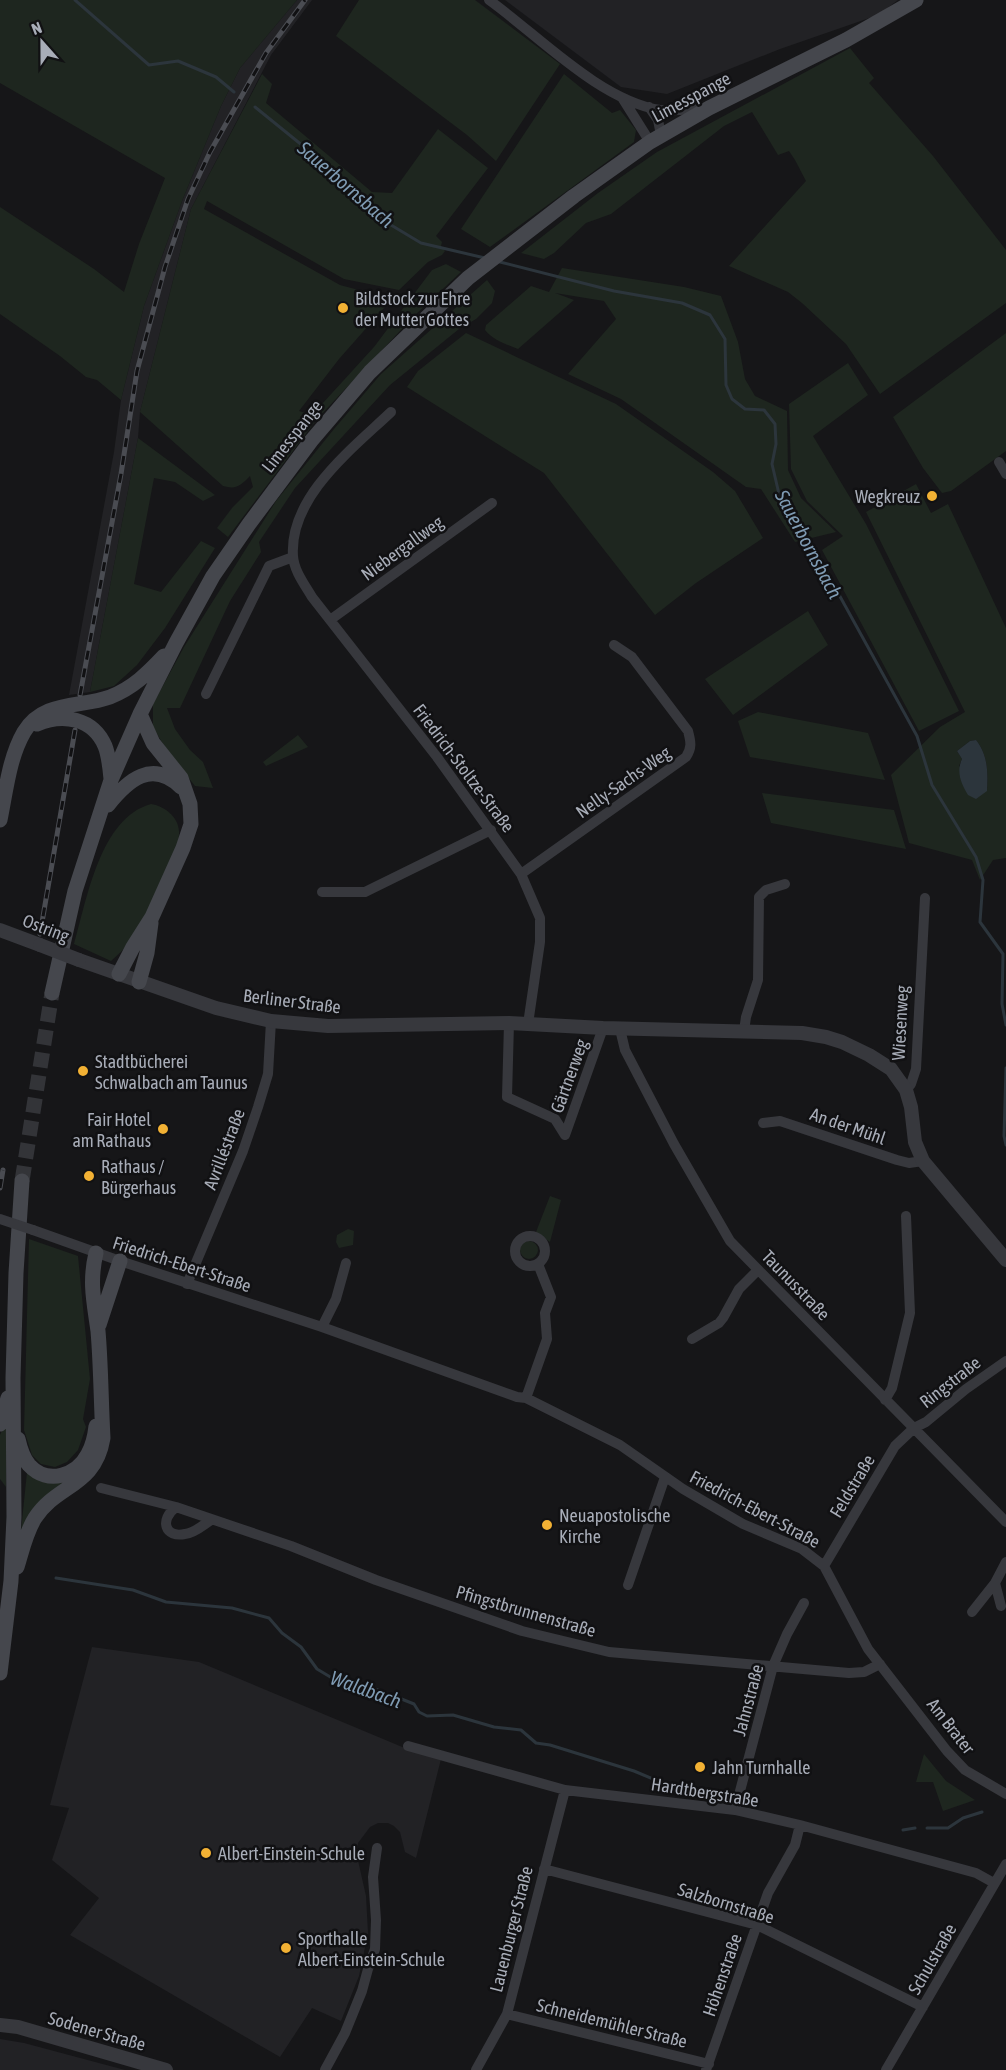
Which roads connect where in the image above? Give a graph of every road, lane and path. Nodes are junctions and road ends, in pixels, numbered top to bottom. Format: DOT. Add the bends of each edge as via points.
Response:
graph roads {
  1 [pos="489,0"];
  2 [pos="909,0"];
  3 [pos="916,0"];
  4 [pos="896,11"];
  5 [pos="622,99"];
  6 [pos="649,107"];
  7 [pos="709,108"];
  8 [pos="655,139"];
  9 [pos="391,412"];
  10 [pos="999,462"];
  11 [pos="1006,474"];
  12 [pos="492,503"];
  13 [pos="293,557"];
  14 [pos="330,620"];
  15 [pos="176,643"];
  16 [pos="614,645"];
  17 [pos="206,693"];
  18 [pos="140,714"];
  19 [pos="24,732"];
  20 [pos="111,780"];
  21 [pos="188,796"];
  22 [pos="102,812"];
  23 [pos="0,820"];
  24 [pos="492,830"];
  25 [pos="521,874"];
  26 [pos="785,884"];
  27 [pos="322,892"];
  28 [pos="925,898"];
  29 [pos="153,916"];
  30 [pos="0,930"];
  31 [pos="79,960"];
  32 [pos="119,974"];
  33 [pos="139,982"];
  34 [pos="52,993"];
  35 [pos="271,1021"];
  36 [pos="509,1023"];
  37 [pos="528,1024"];
  38 [pos="603,1028"];
  39 [pos="620,1029"];
  40 [pos="744,1031"];
  41 [pos="906,1090"];
  42 [pos="763,1122"];
  43 [pos="923,1161"];
  44 [pos="22,1181"];
  45 [pos="906,1216"];
  46 [pos="0,1219"];
  47 [pos="96,1253"];
  48 [pos="1006,1260"];
  49 [pos="120,1261"];
  50 [pos="346,1263"];
  51 [pos="538,1264"];
  52 [pos="758,1270"];
  53 [pos="187,1284"];
  54 [pos="322,1327"];
  55 [pos="98,1331"];
  56 [pos="692,1340"];
  57 [pos="1006,1361"];
  58 [pos="101,1397"];
  59 [pos="526,1398"];
  60 [pos="885,1400"];
  61 [pos="7,1424"];
  62 [pos="914,1428"];
  63 [pos="665,1478"];
  64 [pos="101,1488"];
  65 [pos="0,1494"];
  66 [pos="176,1507"];
  67 [pos="14,1517"];
  68 [pos="211,1520"];
  69 [pos="1006,1522"];
  70 [pos="1006,1562"];
  71 [pos="824,1566"];
  72 [pos="11,1581"];
  73 [pos="994,1583"];
  74 [pos="628,1585"];
  75 [pos="804,1603"];
  76 [pos="1001,1606"];
  77 [pos="972,1612"];
  78 [pos="880,1664"];
  79 [pos="773,1666"];
  80 [pos="0,1673"];
  81 [pos="903,1693"];
  82 [pos="408,1746"];
  83 [pos="565,1790"];
  84 [pos="1006,1794"];
  85 [pos="735,1810"];
  86 [pos="800,1825"];
  87 [pos="377,1848"];
  88 [pos="1006,1864"];
  89 [pos="544,1869"];
  90 [pos="1000,1878"];
  91 [pos="757,1925"];
  92 [pos="923,2007"];
  93 [pos="507,2014"];
  94 [pos="0,2019"];
  95 [pos="0,2025"];
  96 [pos="18,2027"];
  97 [pos="707,2067"];
  98 [pos="166,2070"];
  99 [pos="325,2070"];
  100 [pos="476,2070"];
  101 [pos="886,2070"];
  1 -- 5 [label="street" via="576,70"];
  2 -- 4 [label="main road"];
  3 -- 4 [label="main road"];
  4 -- 7 [label="main road, Limesspange"];
  5 -- 6 [label="street"];
  5 -- 8 [label="street"];
  6 -- 7 [label="street"];
  6 -- 8 [label="street" via="658,120"];
  7 -- 8 [label="main road, Limesspange"];
  8 -- 15 [label="main road, Limesspange" via="468,278 370,372 311,441 249,524 213,576"];
  9 -- 13 [label="street, Friedrich-Stoltze-Straße" via="339,461 307,500 296,523"];
  10 -- 11 [label="street"];
  12 -- 14 [label="street, Niebergallweg"];
  13 -- 14 [label="street, Friedrich-Stoltze-Straße" via="300,578"];
  13 -- 17 [label="street" via="269,566"];
  14 -- 24 [label="street, Friedrich-Stoltze-Straße"];
  15 -- 18 [label="main road"];
  15 -- 19 [label="main road" via="143,678 122,692 47,710"];
  16 -- 25 [label="street, Nelly-Sachs-Weg" via="632,657 688,731 690,750 686,757"];
  18 -- 20 [label="main road"];
  18 -- 21 [label="main road" via="153,743 181,778"];
  19 -- 20 [label="main road" via="52,719 83,722 105,747"];
  19 -- 23 [label="main road" via="15,752"];
  20 -- 22 [label="main road"];
  21 -- 22 [label="main road" via="174,779 145,774 120,789"];
  21 -- 29 [label="main road" via="189,831"];
  22 -- 34 [label="main road" via="75,891"];
  24 -- 25 [label="street, Friedrich-Stoltze-Straße"];
  24 -- 27 [label="street" via="365,892"];
  25 -- 37 [label="street, Friedrich-Stoltze-Straße" via="540,918"];
  26 -- 40 [label="street" via="766,890 759,897 758,980"];
  28 -- 41 [label="street, Wiesenweg" via="916,1069"];
  29 -- 32 [label="main road"];
  29 -- 33 [label="main road"];
  30 -- 31 [label="street, Ostring, bridge"];
  31 -- 32 [label="street, Berliner Straße"];
  32 -- 33 [label="street, Berliner Straße"];
  33 -- 35 [label="street, Berliner Straße"];
  35 -- 36 [label="street, Berliner Straße" via="327,1026"];
  35 -- 53 [label="street, Avrilléstraße" via="268,1074 258,1107"];
  36 -- 37 [label="street, Berliner Straße"];
  36 -- 38 [label="street, Gärtnerweg" via="507,1097 555,1119 565,1135"];
  37 -- 38 [label="street, Berliner Straße"];
  38 -- 39 [label="street, Berliner Straße"];
  39 -- 40 [label="street, Berliner Straße"];
  39 -- 52 [label="street, Taunusstraße" via="625,1050 674,1144 730,1240"];
  40 -- 41 [label="street, Berliner Straße" via="802,1033 842,1042 891,1069"];
  41 -- 43 [label="street" via="915,1142"];
  42 -- 43 [label="street, An der Mühl" via="780,1121 897,1160"];
  43 -- 48 [label="street"];
  44 -- 61 [label="main road" via="13,1378"];
  45 -- 60 [label="street" via="910,1313 892,1388"];
  46 -- 47 [label="street, Friedrich-Ebert-Straße, bridge"];
  47 -- 49 [label="street, Friedrich-Ebert-Straße"];
  47 -- 55 [label="main road" via="91,1275"];
  49 -- 53 [label="street, Friedrich-Ebert-Straße"];
  49 -- 55 [label="main road"];
  50 -- 54 [label="street" via="336,1299"];
  51 -- 59 [label="street" via="551,1297 545,1313 547,1339"];
  52 -- 56 [label="street" via="739,1289 719,1323"];
  52 -- 60 [label="street, Taunusstraße"];
  53 -- 54 [label="street, Friedrich-Ebert-Straße"];
  54 -- 59 [label="street, Friedrich-Ebert-Straße"];
  55 -- 58 [label="main road"];
  57 -- 62 [label="street, Ringstraße"];
  58 -- 61 [label="main road" via="94,1440 88,1454 69,1474 46,1476 31,1468"];
  58 -- 72 [label="main road" via="101,1451 82,1479 35,1517"];
  59 -- 63 [label="street, Friedrich-Ebert-Straße" via="620,1445"];
  60 -- 62 [label="street, Taunusstraße"];
  61 -- 67 [label="main road"];
  62 -- 69 [label="street, Taunusstraße"];
  62 -- 71 [label="street, Feldstraße" via="895,1446"];
  63 -- 71 [label="street, Friedrich-Ebert-Straße" via="743,1524 802,1549"];
  63 -- 74 [label="street, Friedrich-Ebert-Straße"];
  64 -- 66 [label="street, Pfingstbrunnenstraße"];
  65 -- 67 [label="main road"];
  66 -- 68 [label="street, Pfingstbrunnenstraße"];
  66 -- 68 [label="street" via="166,1518 169,1530 175,1534 191,1533"];
  67 -- 72 [label="main road"];
  68 -- 79 [label="street, Pfingstbrunnenstraße" via="522,1631 609,1652"];
  70 -- 73 [label="street"];
  71 -- 78 [label="street, Friedrich-Ebert-Straße"];
  72 -- 80 [label="main road"];
  73 -- 76 [label="street"];
  73 -- 77 [label="street"];
  75 -- 79 [label="street, Jahnstraße"];
  78 -- 79 [label="street, Pfingstbrunnenstraße" via="864,1672"];
  78 -- 81 [label="street, Friedrich-Ebert-Straße"];
  79 -- 85 [label="street, Jahnstraße"];
  81 -- 84 [label="street, Am Brater" via="965,1770"];
  82 -- 83 [label="street, Hardtbergstraße"];
  83 -- 85 [label="street, Hardtbergstraße"];
  83 -- 89 [label="street, Lauenburger Straße"];
  85 -- 86 [label="street, Hardtbergstraße"];
  86 -- 90 [label="street, Hardtbergstraße"];
  86 -- 91 [label="street, Höhenstraße" via="795,1845 768,1893"];
  87 -- 99 [label="street" via="373,1877 375,1949 358,2001"];
  88 -- 90 [label="street, Schulstraße"];
  89 -- 91 [label="street, Salzbornstraße"];
  89 -- 93 [label="street, Lauenburger Straße"];
  90 -- 92 [label="street, Schulstraße"];
  91 -- 92 [label="street, Salzbornstraße"];
  91 -- 97 [label="street, Höhenstraße"];
  92 -- 101 [label="street, Schulstraße"];
  93 -- 97 [label="street, Schneidemühler Straße"];
  93 -- 100 [label="street, Lauenburger Straße"];
  94 -- 96 [label="street, Sodener Straße"];
  95 -- 96 [label="street, Sodener Straße"];
  96 -- 98 [label="street, Sodener Straße"];
}
